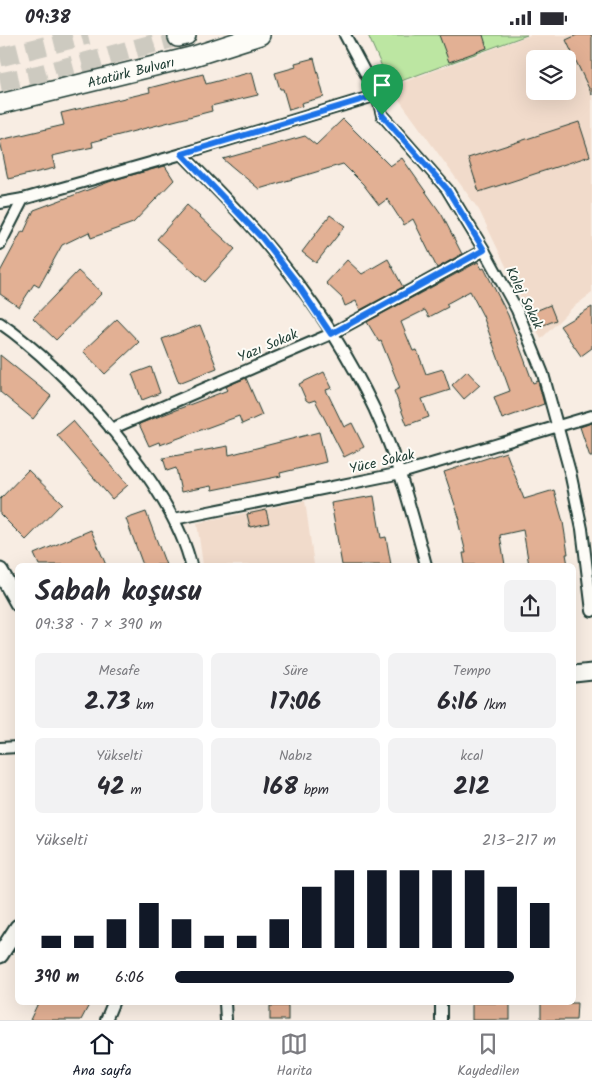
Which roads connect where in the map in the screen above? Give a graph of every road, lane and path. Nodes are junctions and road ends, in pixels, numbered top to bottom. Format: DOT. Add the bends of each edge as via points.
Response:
graph roads {
  1 [pos="260,35"];
  2 [pos="345,35"];
  3 [pos="377,95"];
  4 [pos="0,104"];
  5 [pos="182,154"];
  6 [pos="23,199"];
  7 [pos="0,203"];
  8 [pos="0,244"];
  9 [pos="484,250"];
  10 [pos="0,323"];
  11 [pos="331,334"];
  12 [pos="592,416"];
  13 [pos="559,427"];
  14 [pos="111,429"];
  15 [pos="401,473"];
  16 [pos="174,519"];
  17 [pos="189,563"];
  18 [pos="425,563"];
  19 [pos="0,571"];
  20 [pos="15,598"];
  21 [pos="592,611"];
  22 [pos="592,673"];
  23 [pos="576,674"];
  24 [pos="0,747"];
  25 [pos="15,747"];
  26 [pos="15,932"];
  27 [pos="0,955"];
  28 [pos="113,1005"];
  29 [pos="226,1005"];
  30 [pos="441,1005"];
  31 [pos="106,1020"];
  32 [pos="226,1020"];
  33 [pos="441,1020"];
  1 -- 4 [label="highway, Atatürk Bulvarı" via="191,57"];
  2 -- 3 [label="street, Kolej Sokak"];
  3 -- 5 [label="street"];
  3 -- 9 [label="street, Kolej Sokak" via="382,115 447,189"];
  5 -- 6 [label="street"];
  5 -- 11 [label="street" via="262,238"];
  6 -- 7 [label="street"];
  6 -- 8 [label="street"];
  9 -- 11 [label="street, Yazı Sokak"];
  9 -- 13 [label="street, Kolej Sokak" via="517,310 543,374"];
  10 -- 14 [label="street" via="72,384"];
  11 -- 14 [label="street, Yazı Sokak"];
  11 -- 15 [label="street" via="365,389"];
  12 -- 13 [label="street, Yüce Sokak"];
  13 -- 15 [label="street, Yüce Sokak"];
  13 -- 21 [label="street, Kolej Sokak" via="582,529"];
  14 -- 16 [label="street"];
  15 -- 16 [label="street, Yüce Sokak"];
  15 -- 18 [label="street"];
  16 -- 17 [label="street"];
  19 -- 20 [label="main road"];
  22 -- 23 [label="main road"];
  24 -- 25 [label="street"];
  26 -- 27 [label="main road"];
  28 -- 31 [label="street"];
  29 -- 32 [label="street"];
  30 -- 33 [label="street"];
}
